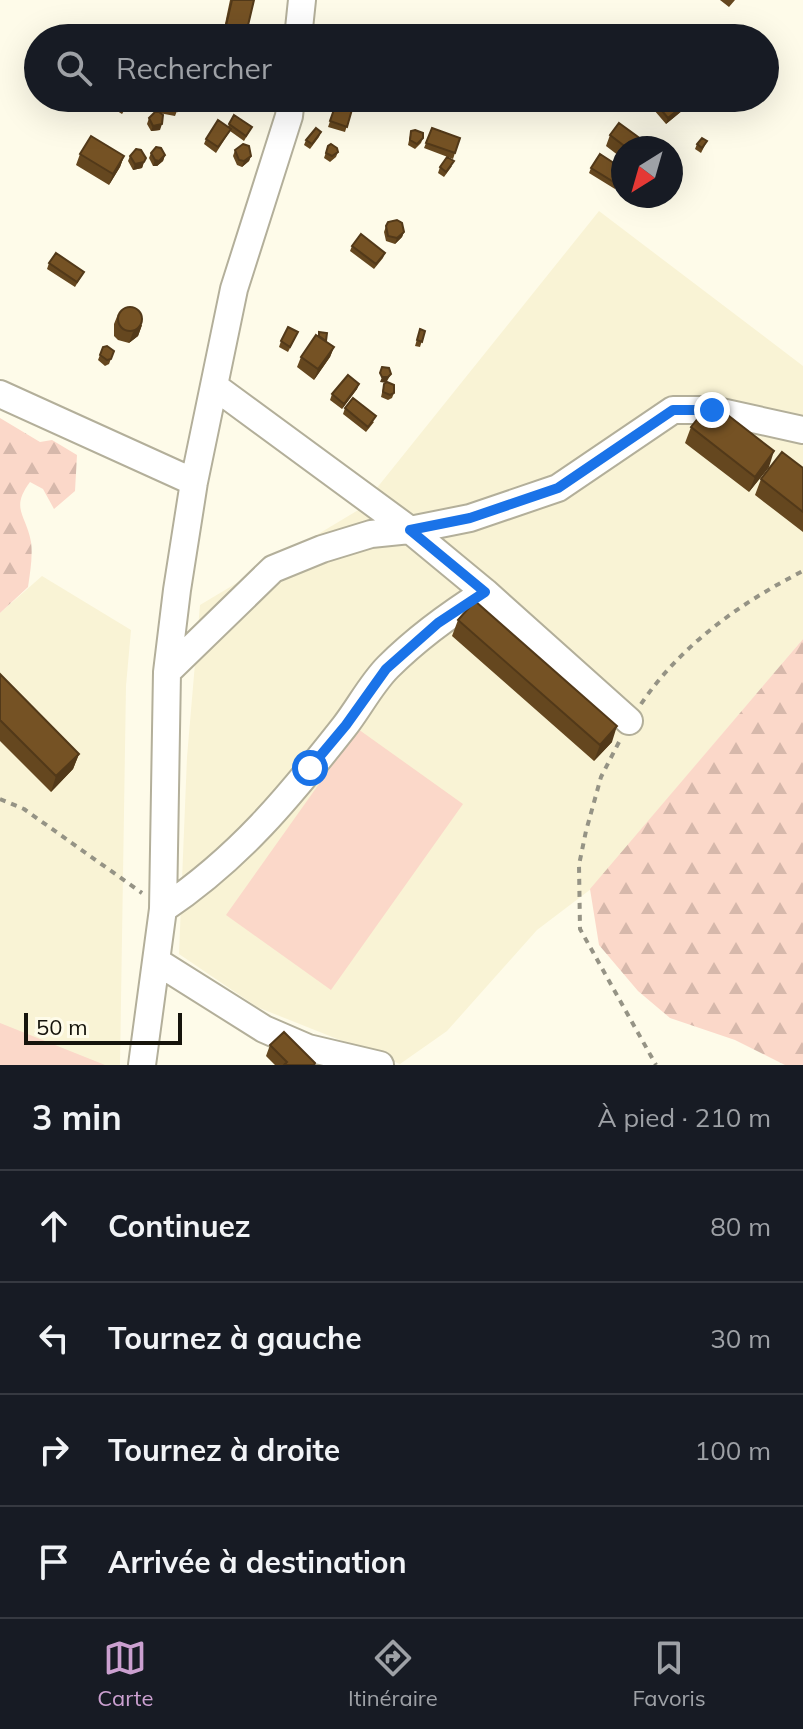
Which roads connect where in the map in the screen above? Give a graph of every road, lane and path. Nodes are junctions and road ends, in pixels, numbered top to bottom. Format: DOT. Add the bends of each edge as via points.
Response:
graph roads {
  1 [pos="302,0"];
  2 [pos="299,24"];
  3 [pos="289,112"];
  4 [pos="214,386"];
  5 [pos="0,394"];
  6 [pos="803,430"];
  7 [pos="194,482"];
  8 [pos="410,530"];
  9 [pos="803,571"];
  10 [pos="485,592"];
  11 [pos="167,672"];
  12 [pos="629,721"];
  13 [pos="0,799"];
  14 [pos="163,909"];
  15 [pos="156,961"];
  16 [pos="142,1065"];
  17 [pos="380,1065"];
  18 [pos="656,1065"];
  1 -- 2 [label="street"];
  3 -- 4 [label="street" via="234,289"];
  4 -- 7 [label="street"];
  4 -- 8 [label="street"];
  5 -- 7 [label="street"];
  6 -- 8 [label="street" via="712,410 673,410 558,488 470,518"];
  7 -- 11 [label="street"];
  8 -- 10 [label="street"];
  8 -- 11 [label="street" via="371,534 273,569"];
  9 -- 12 [label="path" via="758,595 683,653"];
  10 -- 12 [label="street"];
  10 -- 14 [label="street" via="438,623 386,669 264,825 201,884"];
  11 -- 14 [label="street"];
  12 -- 18 [label="path" via="601,777 586,831 579,865 580,929"];
  13 -- 14 [label="path" via="24,809"];
  14 -- 15 [label="street"];
  15 -- 16 [label="street"];
  15 -- 17 [label="street" via="264,1029 308,1048"];
}
